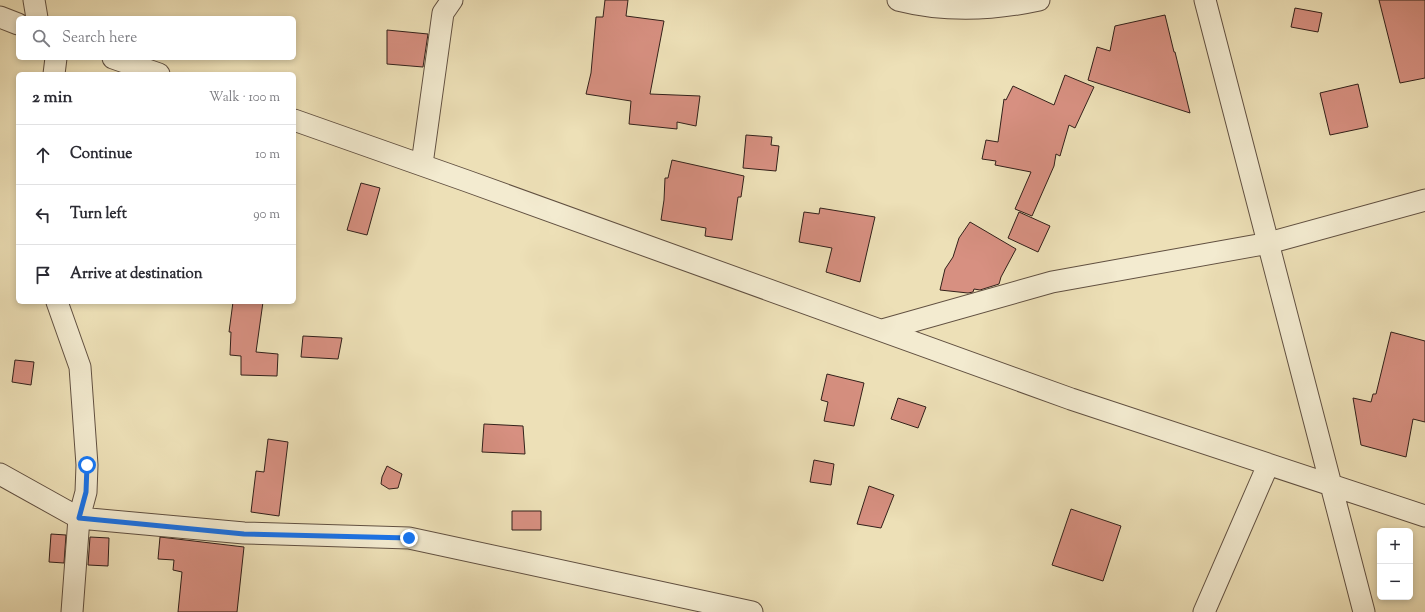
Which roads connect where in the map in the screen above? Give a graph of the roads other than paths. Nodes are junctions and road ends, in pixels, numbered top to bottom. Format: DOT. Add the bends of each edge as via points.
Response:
graph roads {
  1 [pos="34,0"];
  2 [pos="452,0"];
  3 [pos="898,0"];
  4 [pos="1039,0"];
  5 [pos="1205,0"];
  6 [pos="37,16"];
  7 [pos="0,17"];
  8 [pos="16,23"];
  9 [pos="56,60"];
  10 [pos="119,60"];
  11 [pos="54,72"];
  12 [pos="153,72"];
  13 [pos="296,121"];
  14 [pos="422,164"];
  15 [pos="1425,200"];
  16 [pos="1269,243"];
  17 [pos="58,304"];
  18 [pos="882,330"];
  19 [pos="1268,465"];
  20 [pos="0,474"];
  21 [pos="1330,486"];
  22 [pos="1425,516"];
  23 [pos="79,518"];
  24 [pos="72,612"];
  25 [pos="752,612"];
  26 [pos="1204,612"];
  27 [pos="1364,612"];
  1 -- 6 [label="street"];
  2 -- 14 [label="street" via="443,13"];
  3 -- 4 [label="street" via="951,9 1010,6"];
  5 -- 16 [label="street"];
  7 -- 8 [label="street"];
  9 -- 11 [label="street"];
  10 -- 12 [label="street"];
  13 -- 14 [label="street"];
  14 -- 18 [label="street"];
  15 -- 16 [label="street"];
  16 -- 18 [label="street" via="1052,282"];
  16 -- 21 [label="street"];
  17 -- 23 [label="street" via="80,367 87,465 86,492"];
  18 -- 19 [label="street"];
  19 -- 21 [label="street"];
  19 -- 26 [label="street"];
  20 -- 23 [label="street"];
  21 -- 22 [label="street"];
  21 -- 27 [label="street"];
  23 -- 24 [label="street"];
  23 -- 25 [label="street" via="244,534 409,538"];
}
